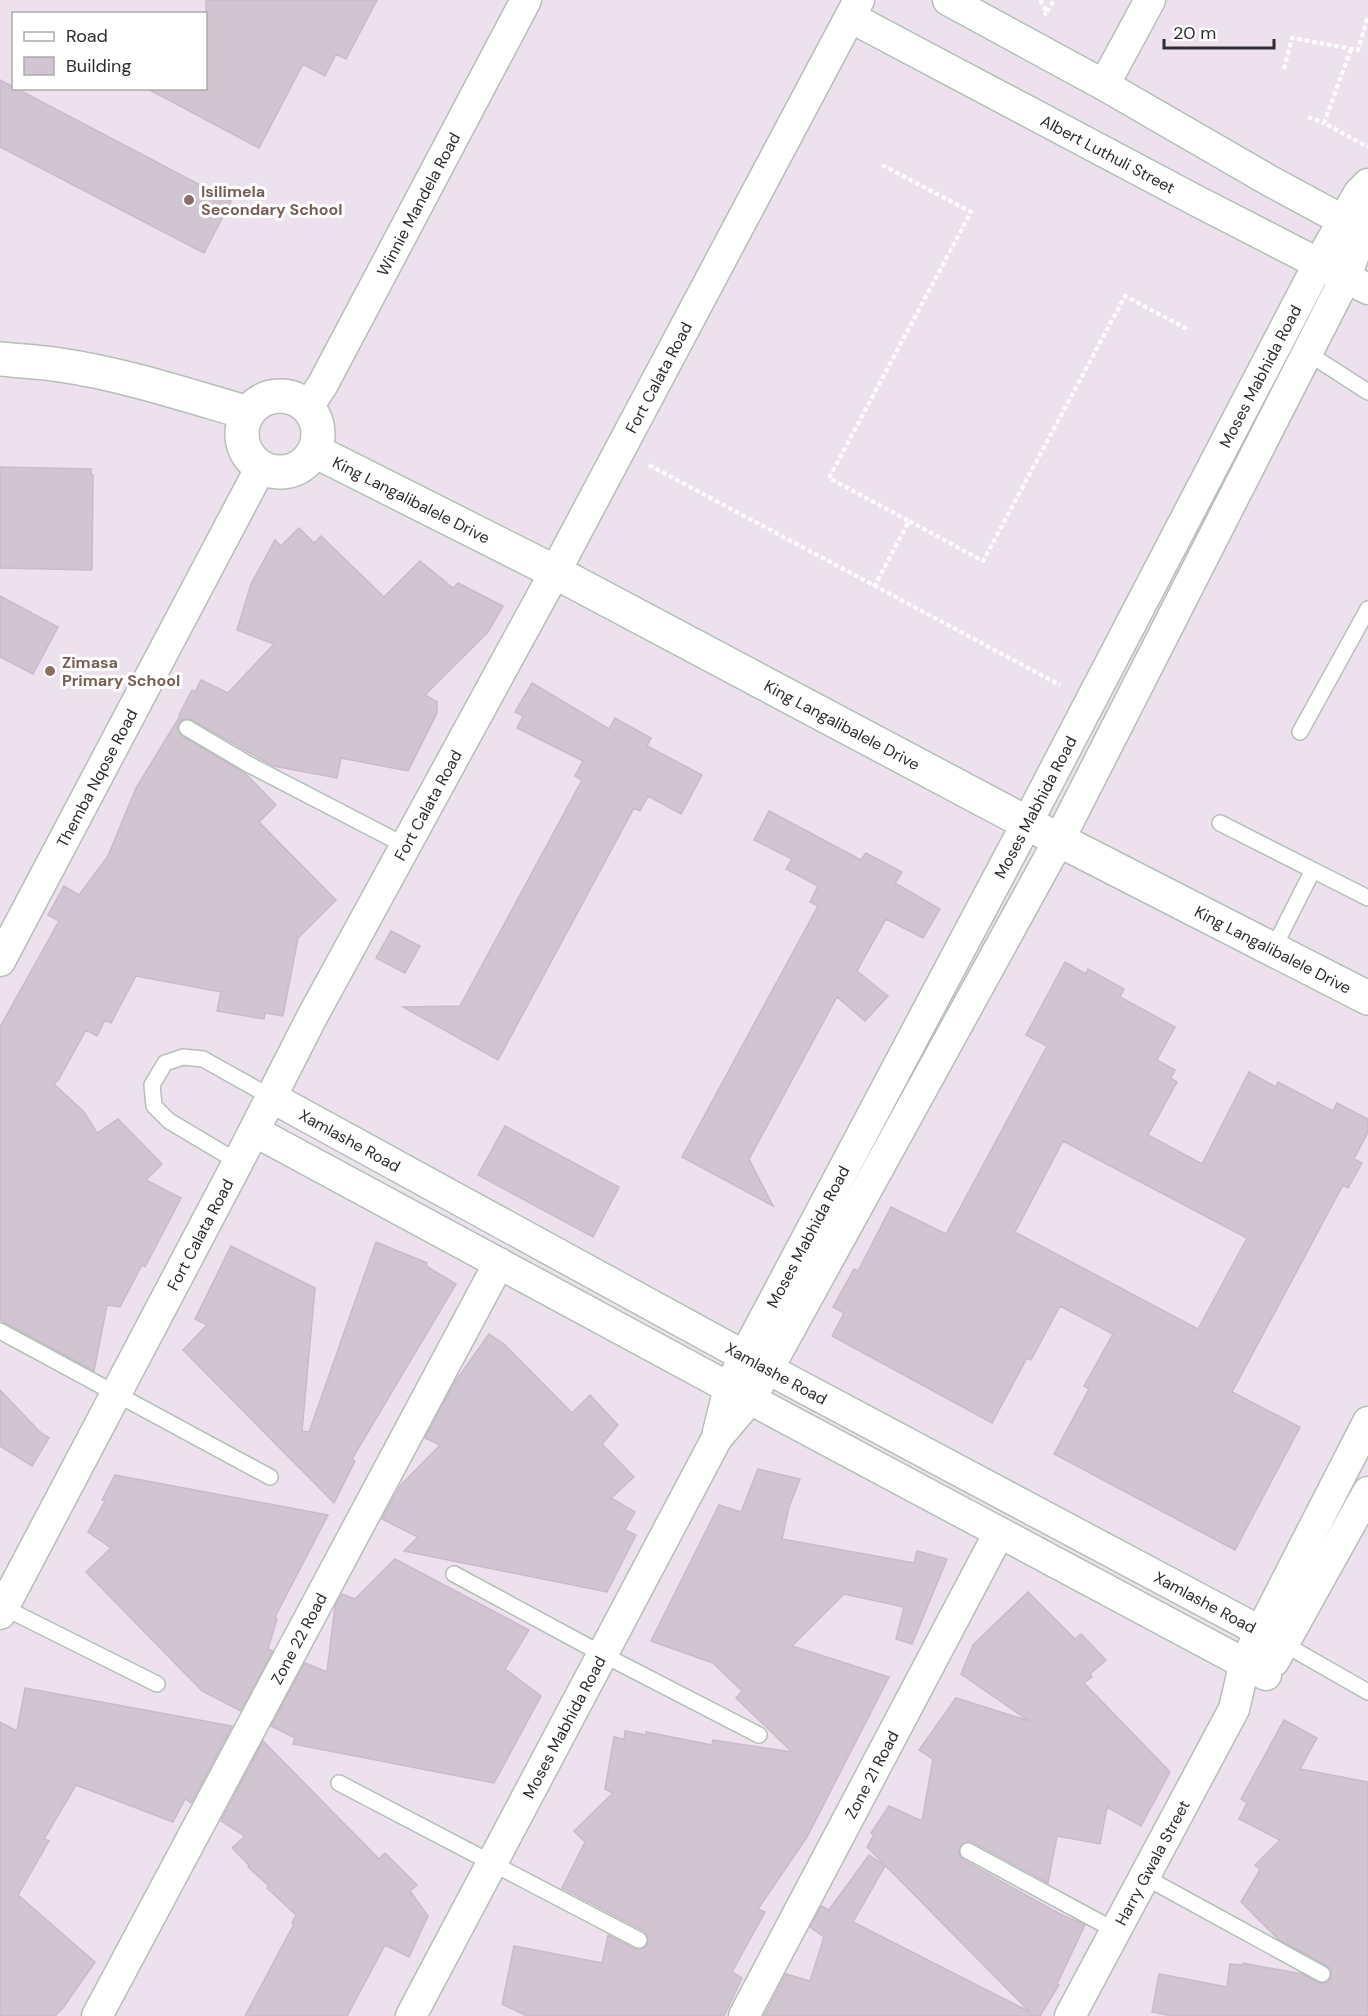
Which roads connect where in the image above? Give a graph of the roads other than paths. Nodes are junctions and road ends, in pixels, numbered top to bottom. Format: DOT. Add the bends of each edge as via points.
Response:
graph roads {
  1 [pos="526,0"];
  2 [pos="948,0"];
  3 [pos="1150,0"];
  4 [pos="855,8"];
  5 [pos="1104,85"];
  6 [pos="1368,184"];
  7 [pos="1361,225"];
  8 [pos="1319,263"];
  9 [pos="1357,283"];
  10 [pos="1306,352"];
  11 [pos="0,360"];
  12 [pos="1368,392"];
  13 [pos="308,407"];
  14 [pos="248,413"];
  15 [pos="315,451"];
  16 [pos="261,467"];
  17 [pos="555,572"];
  18 [pos="1366,615"];
  19 [pos="187,728"];
  20 [pos="1300,732"];
  21 [pos="1027,823"];
  22 [pos="1220,823"];
  23 [pos="1059,840"];
  24 [pos="406,846"];
  25 [pos="1313,870"];
  26 [pos="1368,898"];
  27 [pos="1273,949"];
  28 [pos="0,961"];
  29 [pos="1368,998"];
  30 [pos="270,1097"];
  31 [pos="254,1131"];
  32 [pos="238,1162"];
  33 [pos="499,1263"];
  34 [pos="0,1331"];
  35 [pos="756,1362"];
  36 [pos="114,1394"];
  37 [pos="740,1394"];
  38 [pos="1368,1422"];
  39 [pos="270,1477"];
  40 [pos="1368,1492"];
  41 [pos="999,1533"];
  42 [pos="454,1574"];
  43 [pos="2,1611"];
  44 [pos="1272,1638"];
  45 [pos="602,1654"];
  46 [pos="1256,1669"];
  47 [pos="157,1684"];
  48 [pos="1368,1692"];
  49 [pos="759,1735"];
  50 [pos="339,1783"];
  51 [pos="968,1851"];
  52 [pos="493,1862"];
  53 [pos="1145,1877"];
  54 [pos="1116,1931"];
  55 [pos="639,1940"];
  56 [pos="1322,1974"];
  57 [pos="97,2016"];
  58 [pos="411,2016"];
  59 [pos="744,2016"];
  60 [pos="1070,2016"];
  1 -- 13 [label="street, Winnie Mandela Road"];
  2 -- 5 [label="street"];
  3 -- 5 [label="street"];
  4 -- 8 [label="street, Albert Luthuli Street" via="1195,200"];
  4 -- 17 [label="street, Fort Calata Road"];
  5 -- 7 [label="street" via="1270,181"];
  6 -- 7 [label="street, Moses Mabhida Road" via="1359,193"];
  7 -- 8 [label="street, Moses Mabhida Road"];
  7 -- 9 [label="street, Moses Mabhida Road"];
  8 -- 9 [label="street, Albert Luthuli Street"];
  8 -- 21 [label="street, Moses Mabhida Road"];
  9 -- 10 [label="street, Moses Mabhida Road"];
  10 -- 12 [label="lane"];
  10 -- 23 [label="street, Moses Mabhida Road"];
  11 -- 14 [label="street" via="60,365"];
  13 -- 14 [label="street" via="298,400 276,396 265,398"];
  13 -- 15 [label="street" via="318,428"];
  14 -- 16 [label="street" via="242,437 251,460"];
  15 -- 16 [label="street" via="308,461 285,472"];
  15 -- 17 [label="street, King Langalibalele Drive"];
  16 -- 28 [label="street, Themba Nqose Road"];
  17 -- 21 [label="street, King Langalibalele Drive"];
  17 -- 24 [label="street, Fort Calata Road"];
  18 -- 20 [label="lane"];
  19 -- 24 [label="lane"];
  21 -- 23 [label="street, King Langalibalele Drive"];
  21 -- 35 [label="street, Moses Mabhida Road"];
  22 -- 25 [label="lane"];
  23 -- 27 [label="street, King Langalibalele Drive"];
  23 -- 35 [label="street, Moses Mabhida Road"];
  24 -- 30 [label="street, Fort Calata Road"];
  25 -- 26 [label="lane"];
  25 -- 27 [label="lane"];
  27 -- 29 [label="street, King Langalibalele Drive"];
  30 -- 31 [label="street, Fort Calata Road"];
  30 -- 32 [label="lane" via="202,1059 183,1057 165,1063 152,1085 154,1106 169,1121"];
  30 -- 35 [label="street, Xamlashe Road"];
  31 -- 32 [label="street, Fort Calata Road"];
  31 -- 33 [label="street"];
  32 -- 36 [label="street, Fort Calata Road"];
  33 -- 37 [label="street"];
  33 -- 57 [label="street, Zone 22 Road"];
  34 -- 36 [label="lane"];
  35 -- 37 [label="street, Moses Mabhida Road"];
  35 -- 44 [label="street, Xamlashe Road"];
  36 -- 39 [label="lane"];
  36 -- 43 [label="street, Fort Calata Road"];
  37 -- 41 [label="street"];
  37 -- 45 [label="street, Moses Mabhida Road"];
  38 -- 44 [label="street, Harry Gwala Street"];
  40 -- 44 [label="street, Harry Gwala Street"];
  41 -- 46 [label="street"];
  41 -- 59 [label="street, Zone 21 Road"];
  42 -- 45 [label="lane"];
  43 -- 47 [label="lane"];
  44 -- 46 [label="street, Harry Gwala Street"];
  44 -- 48 [label="lane"];
  45 -- 49 [label="lane"];
  45 -- 52 [label="street, Moses Mabhida Road"];
  46 -- 53 [label="street, Harry Gwala Street"];
  50 -- 52 [label="lane"];
  51 -- 54 [label="lane"];
  52 -- 55 [label="lane"];
  52 -- 58 [label="street, Moses Mabhida Road"];
  53 -- 54 [label="street, Harry Gwala Street"];
  53 -- 56 [label="lane"];
  54 -- 60 [label="street, Harry Gwala Street"];
}
